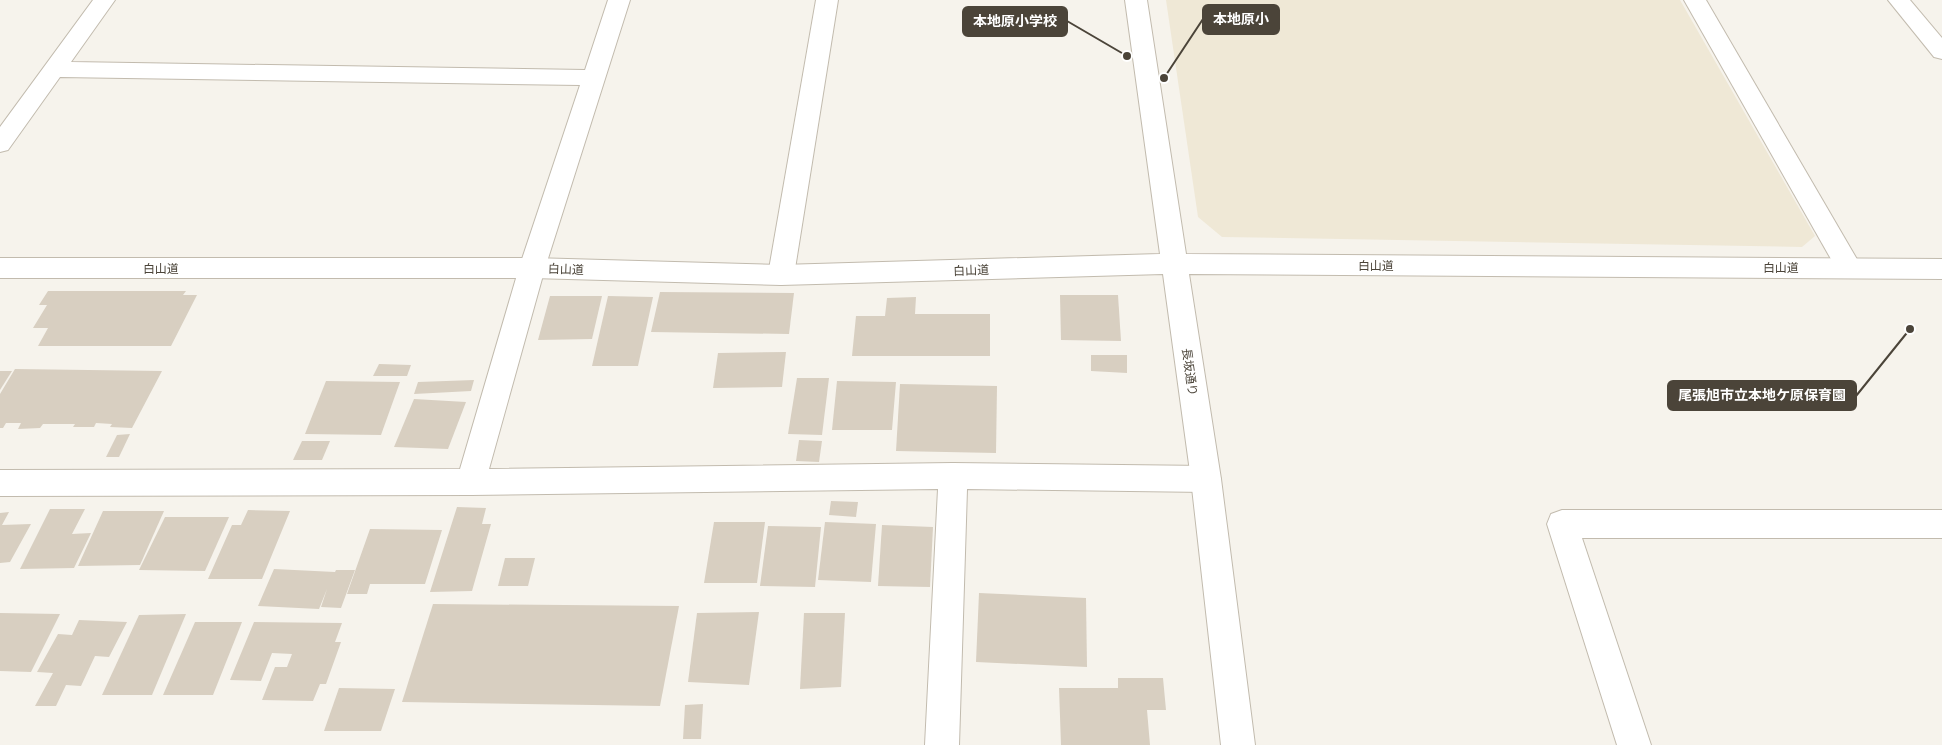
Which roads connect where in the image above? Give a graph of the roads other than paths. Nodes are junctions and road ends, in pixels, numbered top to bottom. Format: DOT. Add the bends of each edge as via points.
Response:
graph roads {
  1 [pos="104,0"];
  2 [pos="619,0"];
  3 [pos="827,0"];
  4 [pos="1136,0"];
  5 [pos="1695,0"];
  6 [pos="1899,0"];
  7 [pos="1942,52"];
  8 [pos="54,69"];
  9 [pos="593,78"];
  10 [pos="0,144"];
  11 [pos="1174,264"];
  12 [pos="0,268"];
  13 [pos="532,268"];
  14 [pos="1850,268"];
  15 [pos="1942,269"];
  16 [pos="781,275"];
  17 [pos="953,476"];
  18 [pos="1206,479"];
  19 [pos="471,482"];
  20 [pos="0,483"];
  21 [pos="1942,524"];
  22 [pos="942,745"];
  23 [pos="1238,745"];
  24 [pos="1634,745"];
  1 -- 8 [label="street"];
  2 -- 9 [label="street"];
  3 -- 16 [label="street"];
  4 -- 11 [label="street, 長坂通り"];
  5 -- 14 [label="street"];
  6 -- 7 [label="street"];
  8 -- 9 [label="street"];
  8 -- 10 [label="street"];
  9 -- 13 [label="street"];
  11 -- 14 [label="street, 白山道"];
  11 -- 16 [label="street, 白山道"];
  11 -- 18 [label="street, 長坂通り"];
  12 -- 13 [label="street, 白山道"];
  13 -- 16 [label="street, 白山道"];
  13 -- 19 [label="street"];
  14 -- 15 [label="street, 白山道"];
  17 -- 18 [label="street"];
  17 -- 19 [label="street"];
  17 -- 22 [label="street"];
  18 -- 23 [label="street, 長坂通り"];
  19 -- 20 [label="street"];
  21 -- 24 [label="street" via="1562,524"];
}
